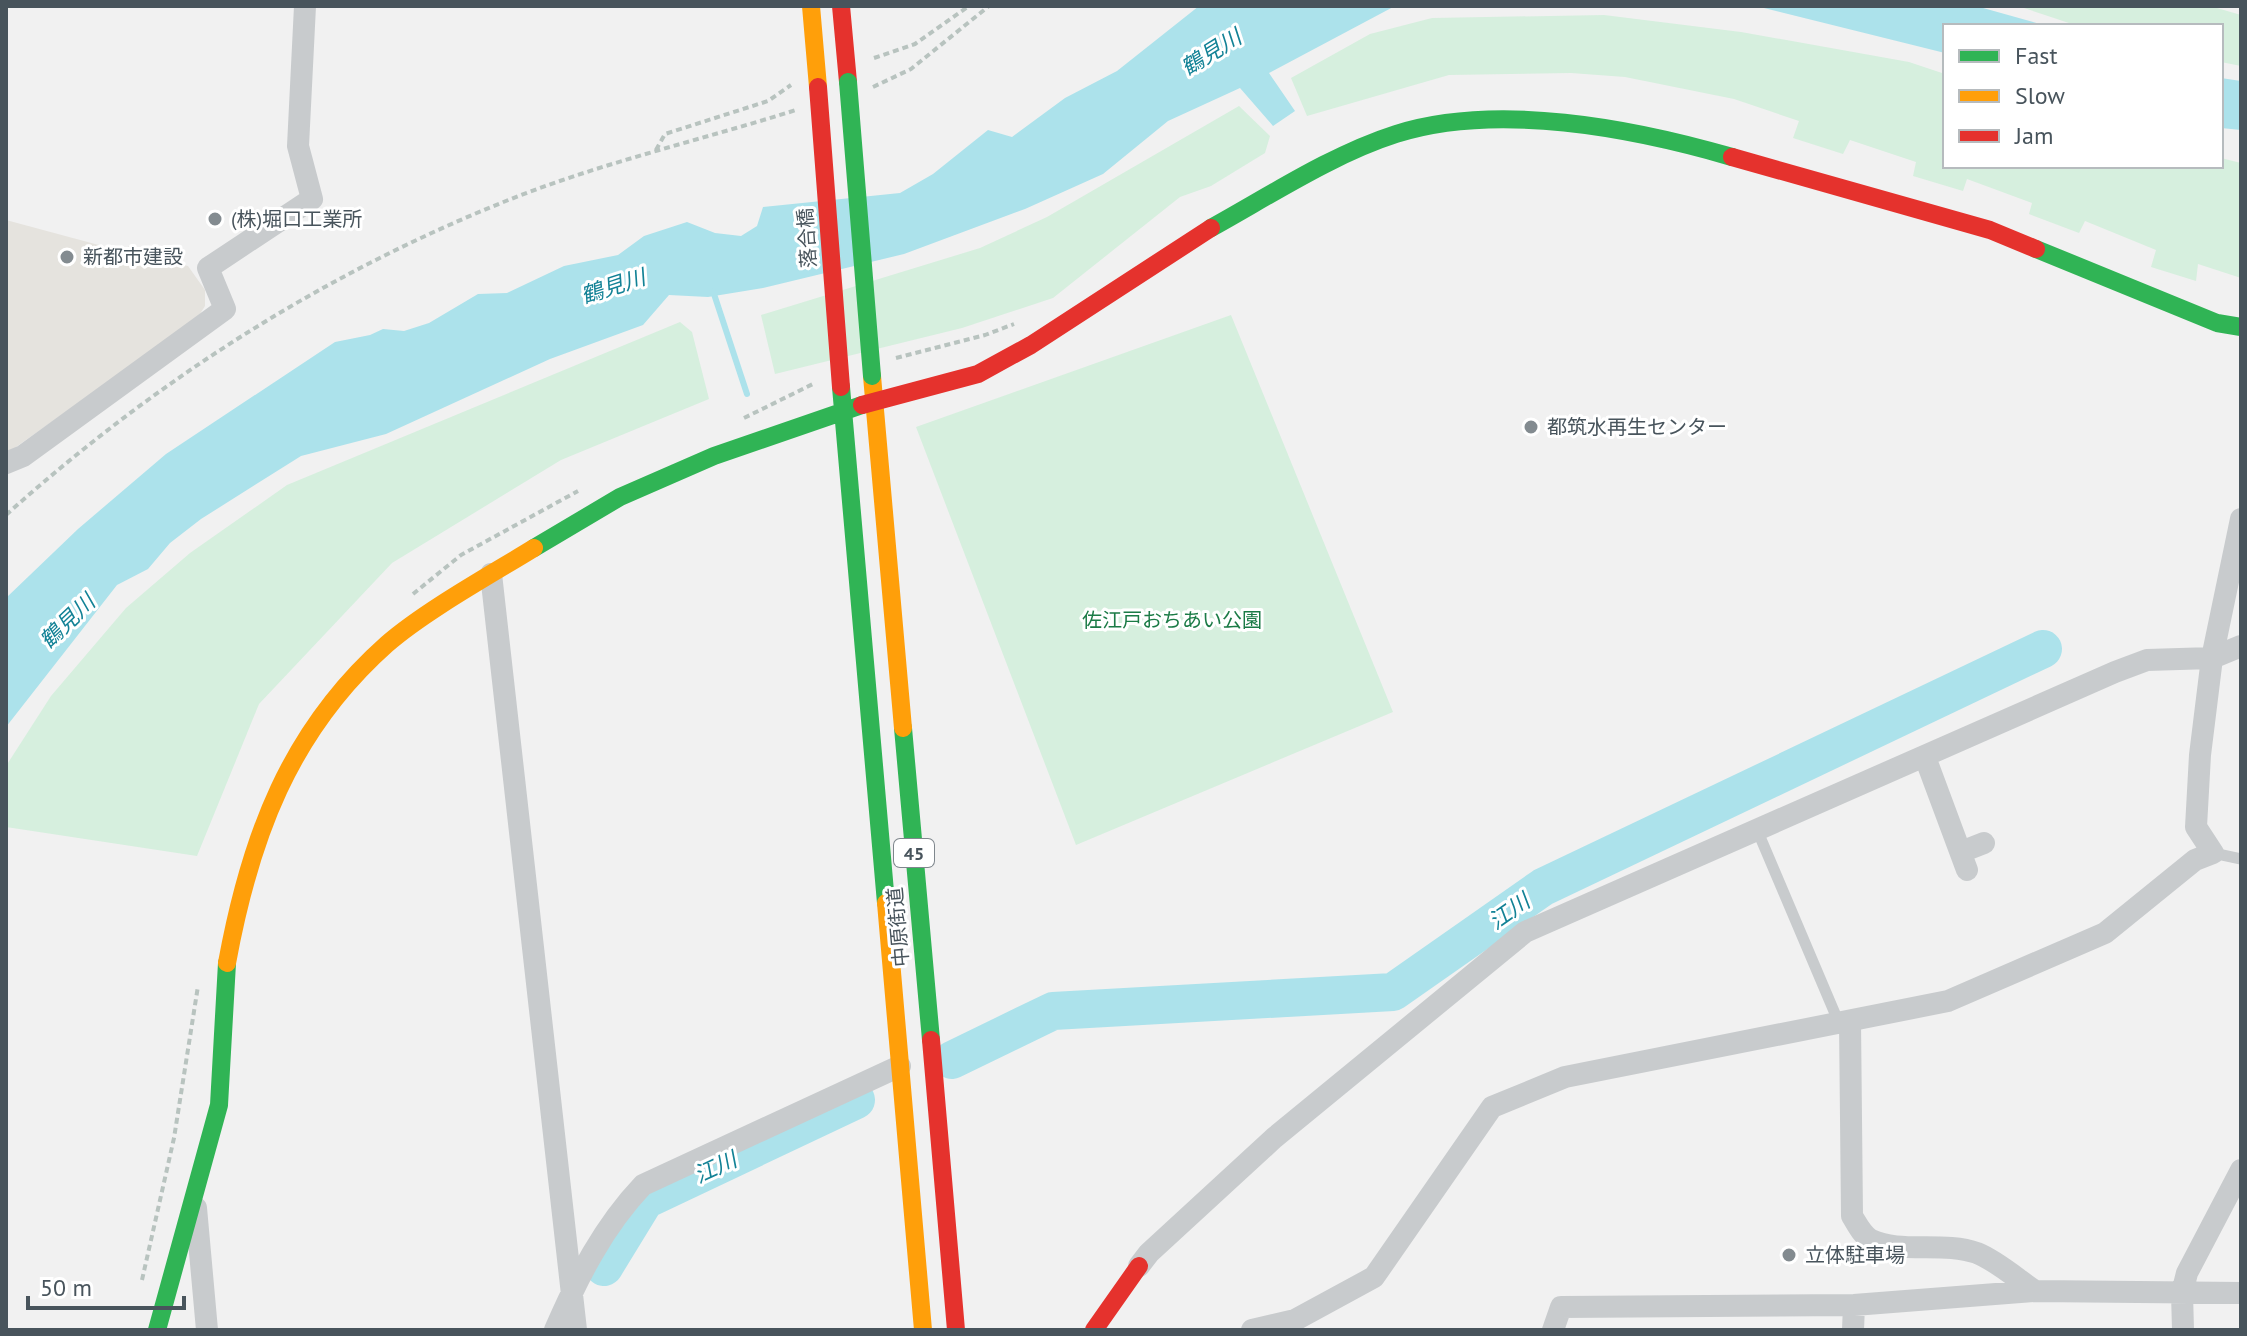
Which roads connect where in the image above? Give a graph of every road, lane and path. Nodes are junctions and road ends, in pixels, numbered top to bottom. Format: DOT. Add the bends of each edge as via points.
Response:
graph roads {
  1 [pos="305,6"];
  2 [pos="811,6"];
  3 [pos="841,6"];
  4 [pos="969,6"];
  5 [pos="989,6"];
  6 [pos="871,59"];
  7 [pos="811,84"];
  8 [pos="854,86"];
  9 [pos="328,96"];
  10 [pos="299,106"];
  11 [pos="798,109"];
  12 [pos="656,151"];
  13 [pos="1026,319"];
  14 [pos="2241,327"];
  15 [pos="889,360"];
  16 [pos="835,382"];
  17 [pos="875,400"];
  18 [pos="843,413"];
  19 [pos="734,423"];
  20 [pos="6,463"];
  21 [pos="592,485"];
  22 [pos="6,515"];
  23 [pos="2241,519"];
  24 [pos="491,574"];
  25 [pos="402,603"];
  26 [pos="2241,646"];
  27 [pos="2212,658"];
  28 [pos="1925,757"];
  29 [pos="1758,832"];
  30 [pos="1984,843"];
  31 [pos="2213,853"];
  32 [pos="2241,859"];
  33 [pos="199,981"];
  34 [pos="1844,1022"];
  35 [pos="900,1066"];
  36 [pos="2241,1170"];
  37 [pos="195,1199"];
  38 [pos="1139,1266"];
  39 [pos="141,1284"];
  40 [pos="572,1291"];
  41 [pos="2035,1291"];
  42 [pos="2182,1293"];
  43 [pos="2241,1293"];
  44 [pos="1854,1305"];
  45 [pos="1290,1325"];
  46 [pos="157,1330"];
  47 [pos="207,1330"];
  48 [pos="555,1330"];
  49 [pos="576,1330"];
  50 [pos="923,1330"];
  51 [pos="956,1330"];
  52 [pos="1094,1330"];
  53 [pos="1252,1330"];
  54 [pos="1553,1330"];
  55 [pos="1853,1330"];
  56 [pos="2183,1330"];
  1 -- 10 [label="street"];
  2 -- 7 [label="street, 45"];
  3 -- 8 [label="street, 45"];
  4 -- 6 [label="path" via="915,44"];
  5 -- 8 [label="path" via="911,69"];
  7 -- 12 [label="path" via="792,84 768,101 665,134"];
  7 -- 16 [label="street, 落合橋 / 45, bridge"];
  8 -- 17 [label="street, 中原街道 / 45, bridge"];
  9 -- 10 [label="street"];
  10 -- 20 [label="street" via="298,146 312,199 208,268 225,309 23,456"];
  11 -- 12 [label="path"];
  12 -- 22 [label="path" via="502,202 305,296 219,348 60,467"];
  13 -- 15 [label="path"];
  14 -- 17 [label="street" via="2217,323 1990,230 1687,144 1587,124 1450,121 1394,135 1308,175 1205,231 978,374"];
  16 -- 18 [label="street, 中原街道 / 45"];
  16 -- 19 [label="path"];
  17 -- 18 [label="street"];
  17 -- 51 [label="street, 中原街道 / 45"];
  18 -- 24 [label="street" via="673,472 620,497"];
  18 -- 35 [label="street, 中原街道 / 45"];
  21 -- 25 [label="path" via="461,555"];
  23 -- 27 [label="street"];
  24 -- 37 [label="street" via="418,620 367,663 307,735 283,775 263,821 236,914 226,967 219,1105"];
  24 -- 40 [label="street"];
  26 -- 27 [label="street"];
  27 -- 28 [label="street" via="2147,660"];
  27 -- 31 [label="street" via="2196,827"];
  28 -- 29 [label="street"];
  28 -- 30 [label="street" via="1964,861"];
  29 -- 34 [label="lane"];
  29 -- 38 [label="street" via="1525,932 1274,1138"];
  31 -- 32 [label="lane"];
  31 -- 34 [label="street" via="2195,860 2105,933 1948,1001"];
  33 -- 39 [label="path" via="174,1138"];
  34 -- 41 [label="street" via="1852,1216 1860,1230 1871,1240 1953,1246 1980,1254"];
  34 -- 45 [label="street" via="1565,1077 1492,1107 1374,1277"];
  35 -- 40 [label="street" via="643,1185 613,1217"];
  35 -- 50 [label="street, 中原街道 / 45"];
  36 -- 42 [label="street" via="2187,1273"];
  37 -- 46 [label="street"];
  37 -- 47 [label="street"];
  38 -- 52 [label="street"];
  40 -- 48 [label="street"];
  40 -- 49 [label="street"];
  41 -- 42 [label="street"];
  41 -- 44 [label="street"];
  42 -- 43 [label="street"];
  42 -- 56 [label="street"];
  44 -- 54 [label="street" via="1561,1307"];
  44 -- 55 [label="street"];
  45 -- 53 [label="street"];
}
